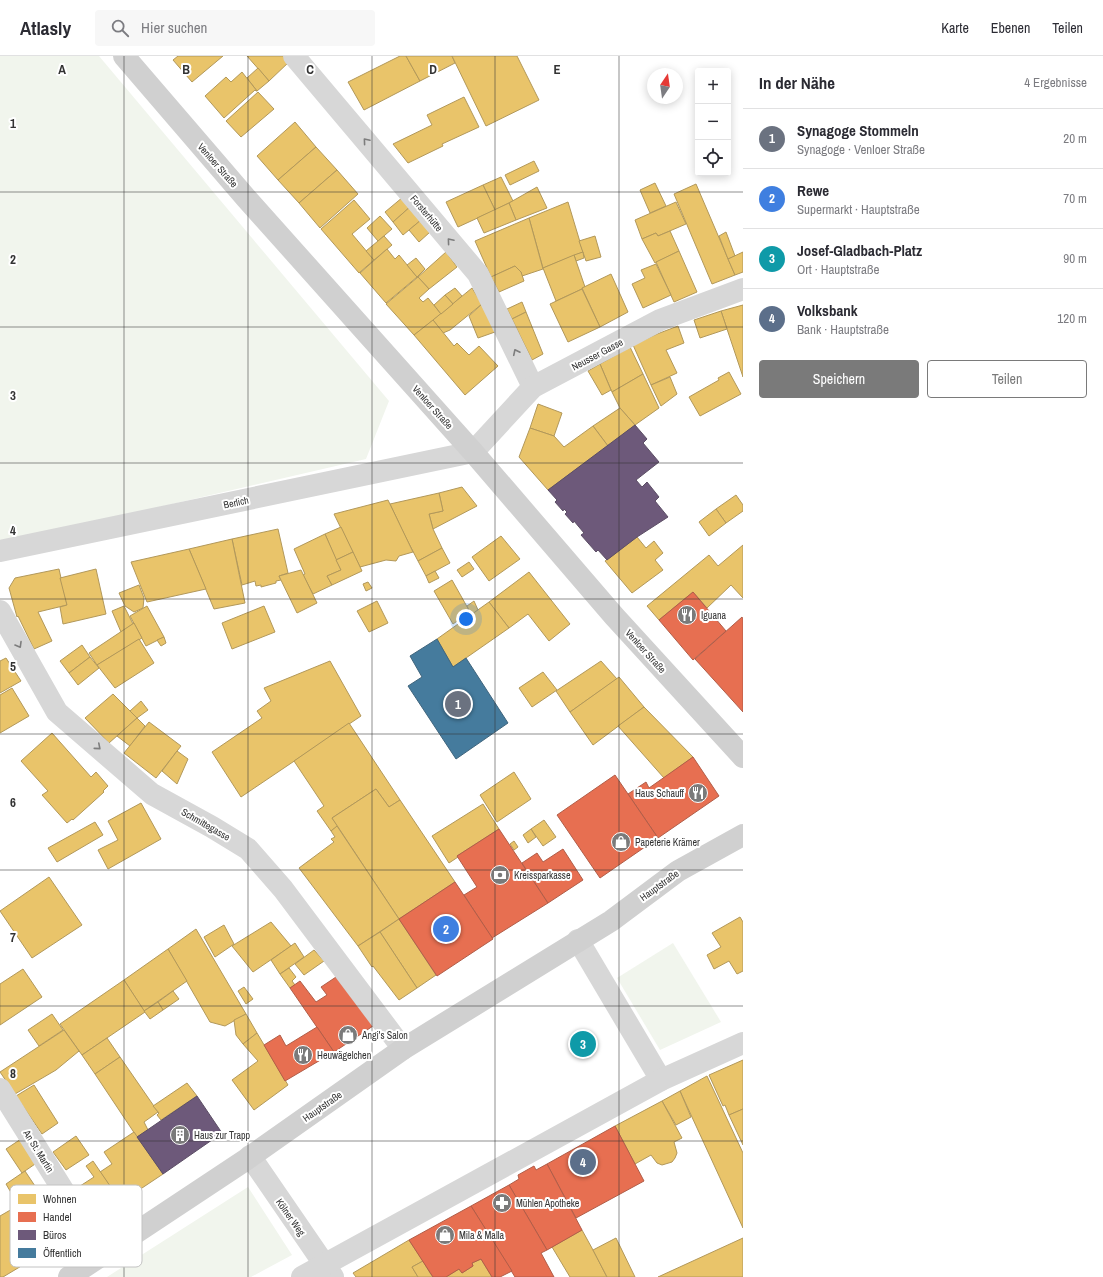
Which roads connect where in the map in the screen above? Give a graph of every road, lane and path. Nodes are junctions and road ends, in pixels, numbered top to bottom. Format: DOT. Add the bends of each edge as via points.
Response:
graph roads {
  1 [pos="124,56"];
  2 [pos="294,56"];
  3 [pos="743,289"];
  4 [pos="533,387"];
  5 [pos="473,452"];
  6 [pos="0,551"];
  7 [pos="0,611"];
  8 [pos="743,757"];
  9 [pos="743,835"];
  10 [pos="578,940"];
  11 [pos="743,1043"];
  12 [pos="403,1049"];
  13 [pos="661,1080"];
  14 [pos="0,1089"];
  15 [pos="250,1156"];
  16 [pos="60,1185"];
  17 [pos="142,1228"];
  18 [pos="84,1267"];
  19 [pos="329,1271"];
  20 [pos="69,1277"];
  21 [pos="302,1277"];
  1 -- 5 [label="street, Venloer Straße" via="246,198"];
  4 -- 2 [label="street, Forsterhütte, one-way" via="478,274"];
  3 -- 4 [label="street, Neusser Gasse" via="660,320"];
  4 -- 5 [label="street, Neusser Gasse"];
  5 -- 6 [label="street, Berlich"];
  5 -- 8 [label="street, Venloer Straße" via="614,616"];
  7 -- 12 [label="street, Schmittegasse, one-way" via="57,712 152,794 248,849 282,889"];
  9 -- 10 [label="street, Hauptstraße" via="678,871 611,921"];
  10 -- 12 [label="street, Hauptstraße"];
  10 -- 13 [label="street"];
  11 -- 13 [label="street"];
  12 -- 15 [label="street, Hauptstraße"];
  13 -- 19 [label="street"];
  14 -- 16 [label="street, An St. Martin"];
  15 -- 17 [label="street, Hauptstraße"];
  15 -- 19 [label="street, Kölner Weg"];
  18 -- 20 [label="street, Hauptstraße"];
  19 -- 21 [label="street"];
}
